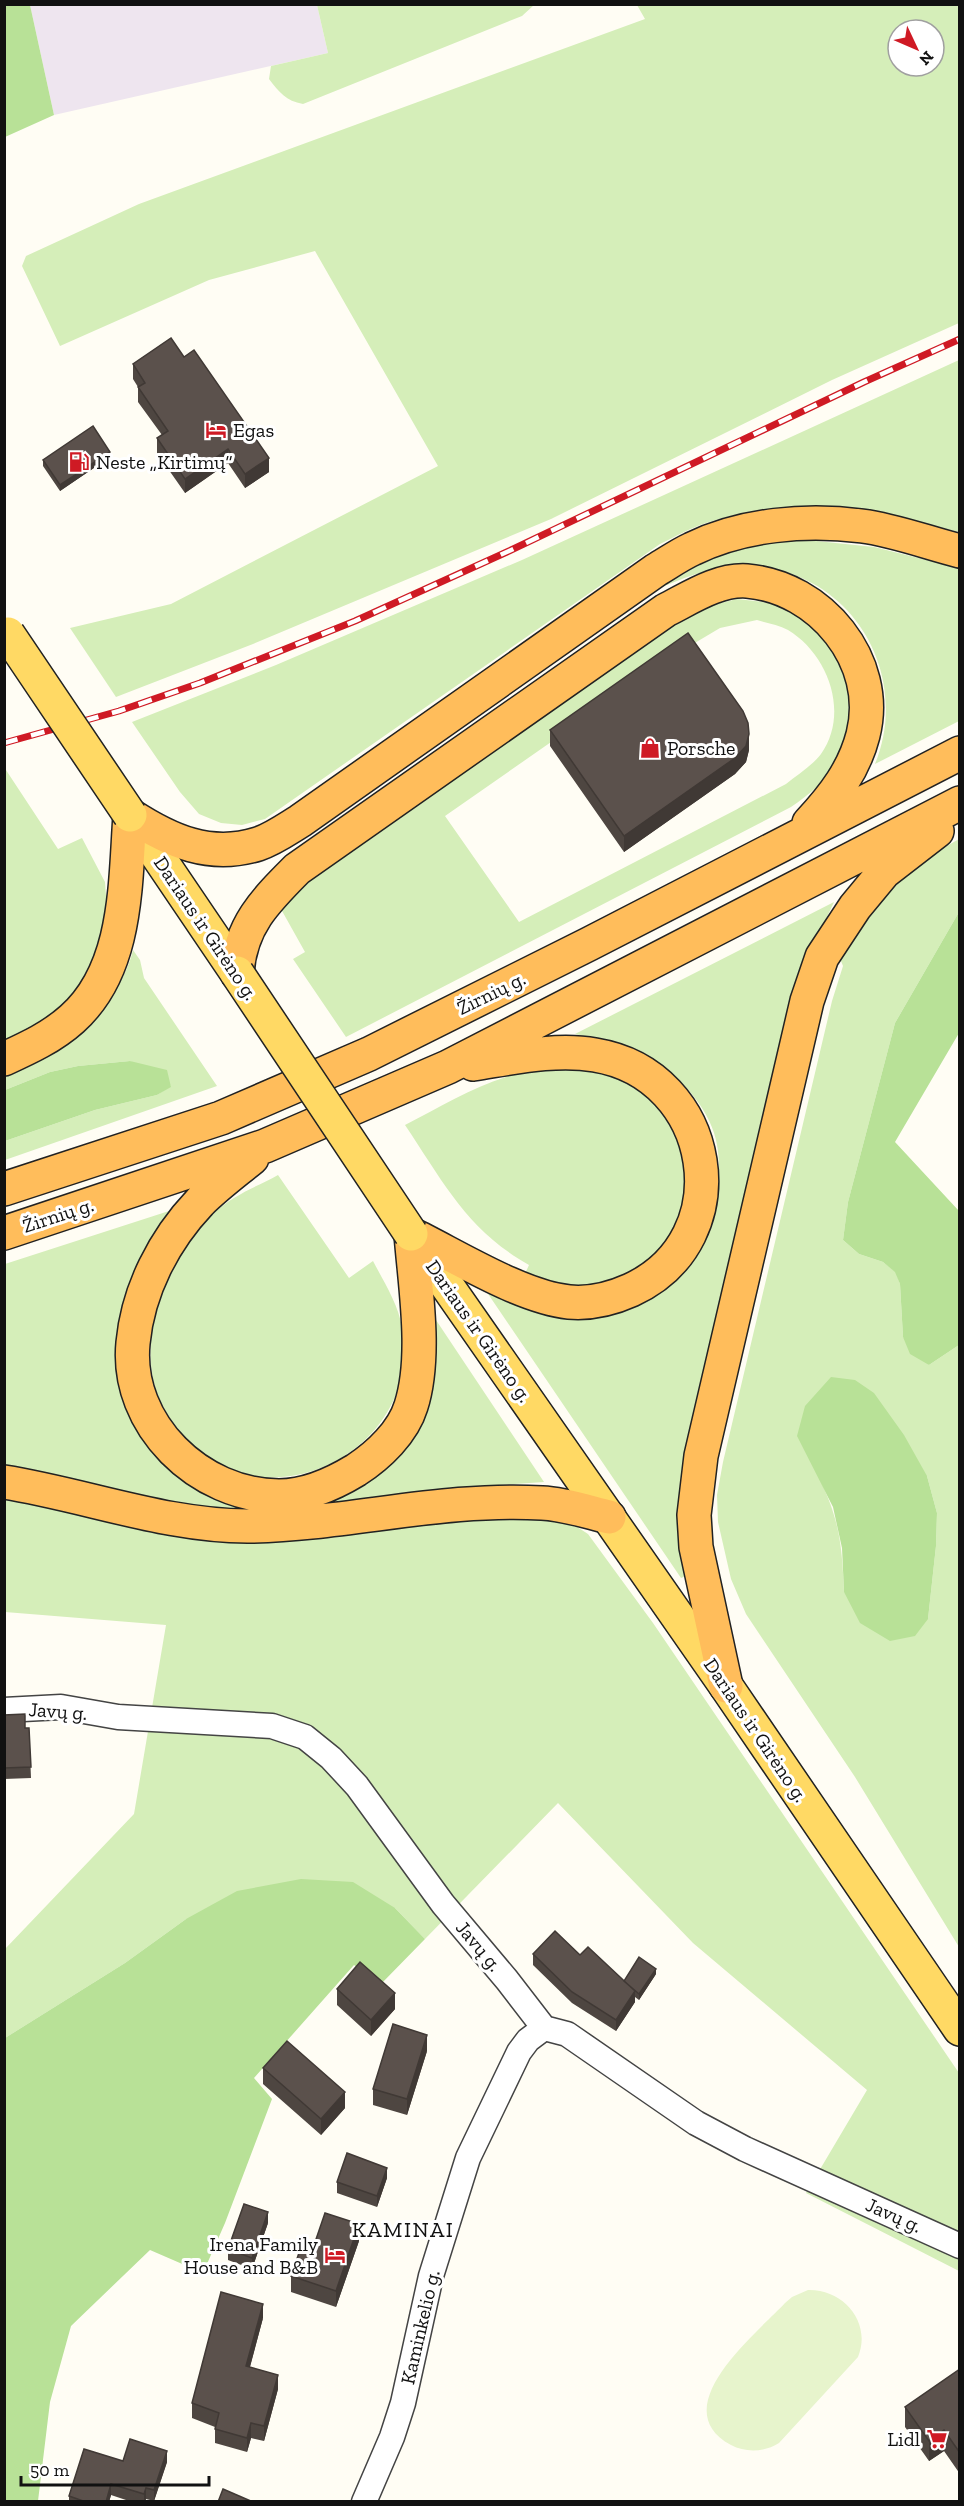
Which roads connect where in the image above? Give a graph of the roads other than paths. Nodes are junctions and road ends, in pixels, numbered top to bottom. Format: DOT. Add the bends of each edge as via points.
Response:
graph roads {
  1 [pos="960,551"];
  2 [pos="6,631"];
  3 [pos="960,753"];
  4 [pos="960,803"];
  5 [pos="960,813"];
  6 [pos="130,815"];
  7 [pos="795,838"];
  8 [pos="237,973"];
  9 [pos="4,1059"];
  10 [pos="448,1067"];
  11 [pos="265,1146"];
  12 [pos="4,1189"];
  13 [pos="4,1233"];
  14 [pos="411,1234"];
  15 [pos="4,1482"];
  16 [pos="609,1517"];
  17 [pos="726,1686"];
  18 [pos="4,1710"];
  19 [pos="544,2028"];
  20 [pos="960,2029"];
  21 [pos="960,2246"];
  22 [pos="364,2502"];
  1 -- 6 [label="highway" via="864,526 812,523 732,534 692,549 656,570 300,821 260,843 235,849 199,847 177,842"];
  2 -- 6 [label="main road, Dariaus ir Girėno g., bridge"];
  3 -- 7 [label="highway, Žirnių g."];
  4 -- 10 [label="highway, Žirnių g."];
  5 -- 17 [label="highway" via="884,872 855,907 822,957 807,1001 701,1456 694,1515 696,1547"];
  6 -- 8 [label="main road, Dariaus ir Girėno g."];
  6 -- 9 [label="highway" via="120,926 110,962 94,992 73,1018 48,1037"];
  7 -- 8 [label="highway" via="836,793 854,762 864,733 864,676 850,644 828,618 802,598 745,581 711,587 666,610 297,869 265,901 243,937"];
  7 -- 12 [label="highway, Žirnių g." via="369,1054 221,1118"];
  8 -- 14 [label="main road, Dariaus ir Girėno g., bridge"];
  10 -- 11 [label="highway, Žirnių g."];
  10 -- 14 [label="highway" via="594,1054 637,1069 656,1081 683,1112 697,1140 702,1173 699,1206 688,1236 650,1281 594,1301 569,1302 523,1290"];
  11 -- 13 [label="highway, Žirnių g."];
  11 -- 14 [label="highway" via="201,1202 170,1239 152,1272 139,1310 133,1345 142,1404 174,1454 197,1471 224,1485 280,1496 338,1481 389,1444 411,1408 420,1366"];
  14 -- 16 [label="main road, Dariaus ir Girėno g."];
  15 -- 16 [label="highway" via="192,1521 248,1526 516,1502 546,1503"];
  16 -- 17 [label="main road, Dariaus ir Girėno g."];
  17 -- 20 [label="main road, Dariaus ir Girėno g."];
  18 -- 19 [label="street, Javų g." via="62,1707 118,1717 272,1726 305,1737 357,1786 443,1904"];
  19 -- 21 [label="street, Javų g." via="567,2034 696,2123"];
  19 -- 22 [label="street, Kaminkelio g." via="519,2052 468,2158 430,2276 393,2437"];
}
